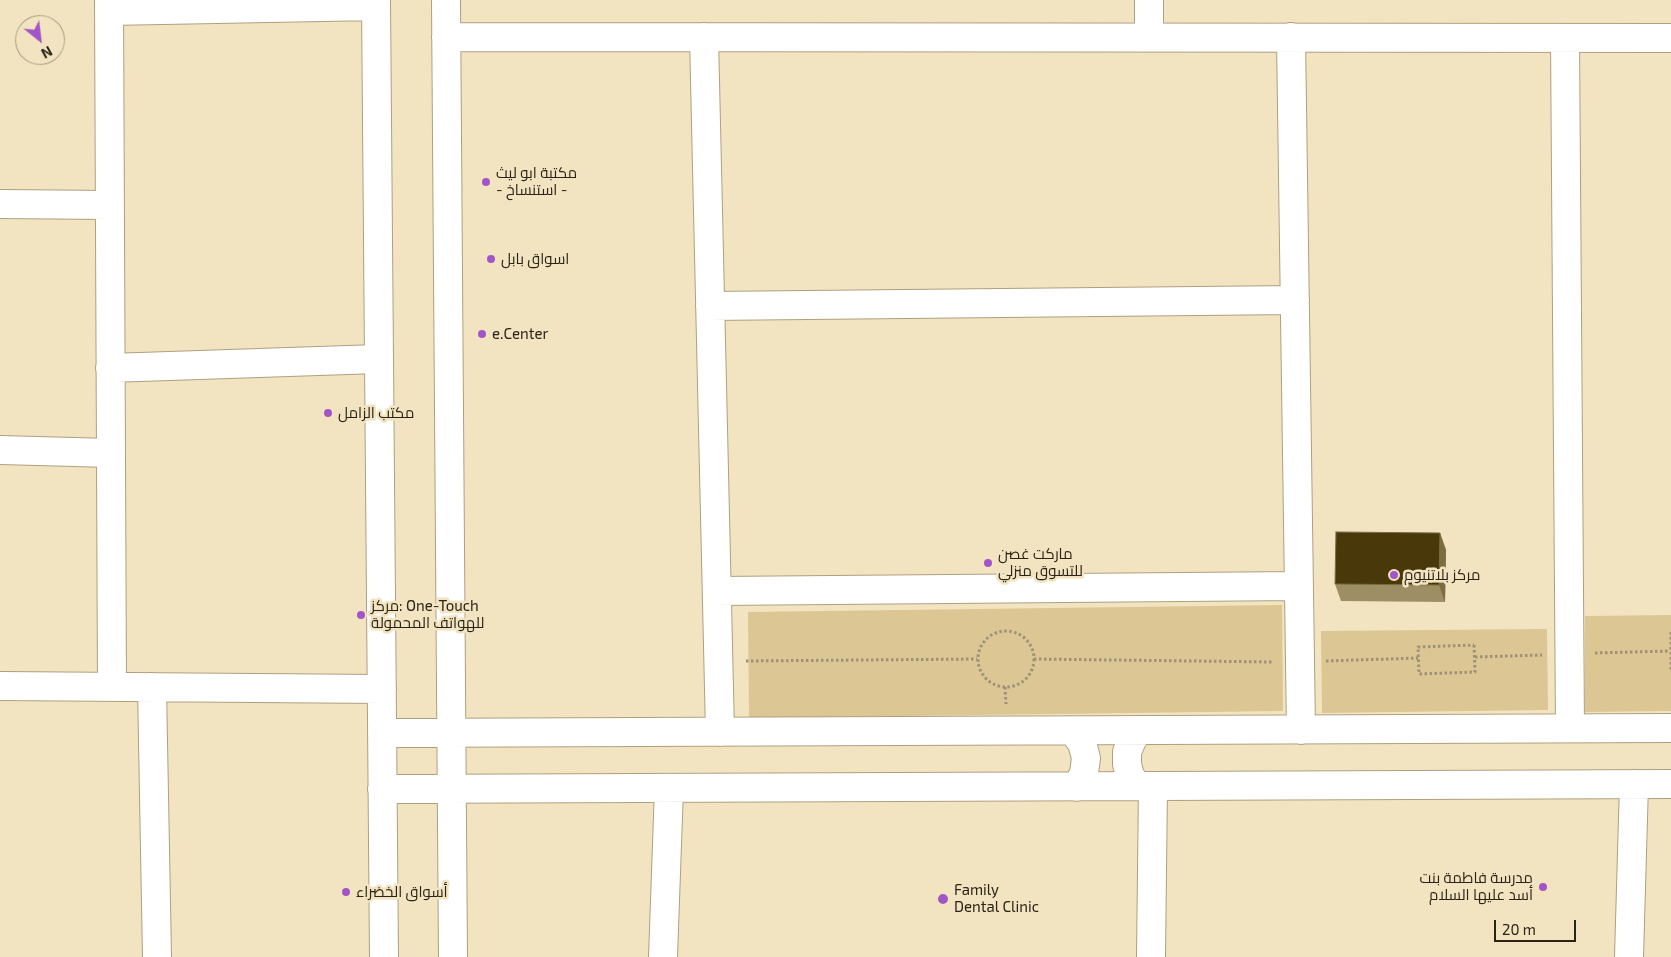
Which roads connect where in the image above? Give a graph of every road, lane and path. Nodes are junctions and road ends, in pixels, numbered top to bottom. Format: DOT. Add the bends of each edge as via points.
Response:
graph roads {
  1 [pos="446,0"];
  2 [pos="1149,0"];
  3 [pos="376,3"];
  4 [pos="109,6"];
  5 [pos="446,36"];
  6 [pos="704,37"];
  7 [pos="1149,37"];
  8 [pos="1291,37"];
  9 [pos="1564,38"];
  10 [pos="1671,38"];
  11 [pos="0,204"];
  12 [pos="110,205"];
  13 [pos="1295,300"];
  14 [pos="710,306"];
  15 [pos="378,359"];
  16 [pos="110,368"];
  17 [pos="0,450"];
  18 [pos="111,453"];
  19 [pos="1298,586"];
  20 [pos="717,591"];
  21 [pos="1671,632"];
  22 [pos="1670,651"];
  23 [pos="1570,654"];
  24 [pos="1475,657"];
  25 [pos="977,658"];
  26 [pos="1418,658"];
  27 [pos="1034,659"];
  28 [pos="718,662"];
  29 [pos="1299,662"];
  30 [pos="1671,671"];
  31 [pos="0,686"];
  32 [pos="112,687"];
  33 [pos="152,687"];
  34 [pos="382,689"];
  35 [pos="1570,728"];
  36 [pos="1671,728"];
  37 [pos="1139,730"];
  38 [pos="1301,730"];
  39 [pos="1073,731"];
  40 [pos="720,732"];
  41 [pos="382,733"];
  42 [pos="451,733"];
  43 [pos="1634,784"];
  44 [pos="1671,784"];
  45 [pos="1077,786"];
  46 [pos="1145,786"];
  47 [pos="669,788"];
  48 [pos="382,789"];
  49 [pos="452,789"];
  50 [pos="157,957"];
  51 [pos="384,957"];
  52 [pos="453,957"];
  53 [pos="662,957"];
  54 [pos="1151,957"];
  55 [pos="1629,957"];
  1 -- 5 [label="street"];
  2 -- 7 [label="street"];
  3 -- 4 [label="street"];
  3 -- 15 [label="street"];
  4 -- 12 [label="street"];
  5 -- 6 [label="street"];
  5 -- 42 [label="street"];
  6 -- 7 [label="street"];
  6 -- 14 [label="street"];
  7 -- 8 [label="street"];
  8 -- 9 [label="street"];
  8 -- 13 [label="street"];
  9 -- 10 [label="street"];
  9 -- 23 [label="street"];
  11 -- 12 [label="street"];
  12 -- 16 [label="street"];
  13 -- 14 [label="street"];
  13 -- 19 [label="street"];
  14 -- 20 [label="street"];
  15 -- 16 [label="street"];
  15 -- 34 [label="street"];
  16 -- 18 [label="street"];
  17 -- 18 [label="street"];
  18 -- 32 [label="street"];
  19 -- 20 [label="street"];
  19 -- 29 [label="street"];
  20 -- 28 [label="street"];
  21 -- 22 [label="path"];
  22 -- 23 [label="path"];
  22 -- 30 [label="path"];
  23 -- 24 [label="path"];
  23 -- 35 [label="street"];
  24 -- 26 [label="path" via="1474,645 1418,647"];
  24 -- 26 [label="path" via="1475,672 1419,674"];
  25 -- 27 [label="path" via="986,639 995,632 1006,630 1017,632 1026,639"];
  25 -- 27 [label="path" via="979,670 986,679 1005,687 1026,679"];
  25 -- 28 [label="path"];
  26 -- 29 [label="path"];
  27 -- 29 [label="path"];
  28 -- 40 [label="street"];
  29 -- 38 [label="street"];
  31 -- 32 [label="street"];
  32 -- 33 [label="street"];
  33 -- 34 [label="street"];
  33 -- 50 [label="street"];
  34 -- 41 [label="street"];
  35 -- 36 [label="street"];
  35 -- 38 [label="street"];
  37 -- 38 [label="street"];
  37 -- 39 [label="street"];
  37 -- 46 [label="street" via="1127,752 1127,764 1130,776"];
  39 -- 40 [label="street"];
  39 -- 45 [label="street" via="1082,743 1086,758 1084,773"];
  40 -- 42 [label="street"];
  41 -- 42 [label="street"];
  41 -- 48 [label="street"];
  42 -- 49 [label="street"];
  43 -- 44 [label="street"];
  43 -- 46 [label="street"];
  43 -- 55 [label="street"];
  45 -- 46 [label="street"];
  45 -- 47 [label="street"];
  46 -- 54 [label="street"];
  47 -- 49 [label="street"];
  47 -- 53 [label="street"];
  48 -- 49 [label="street"];
  48 -- 51 [label="street"];
  49 -- 52 [label="street"];
}
